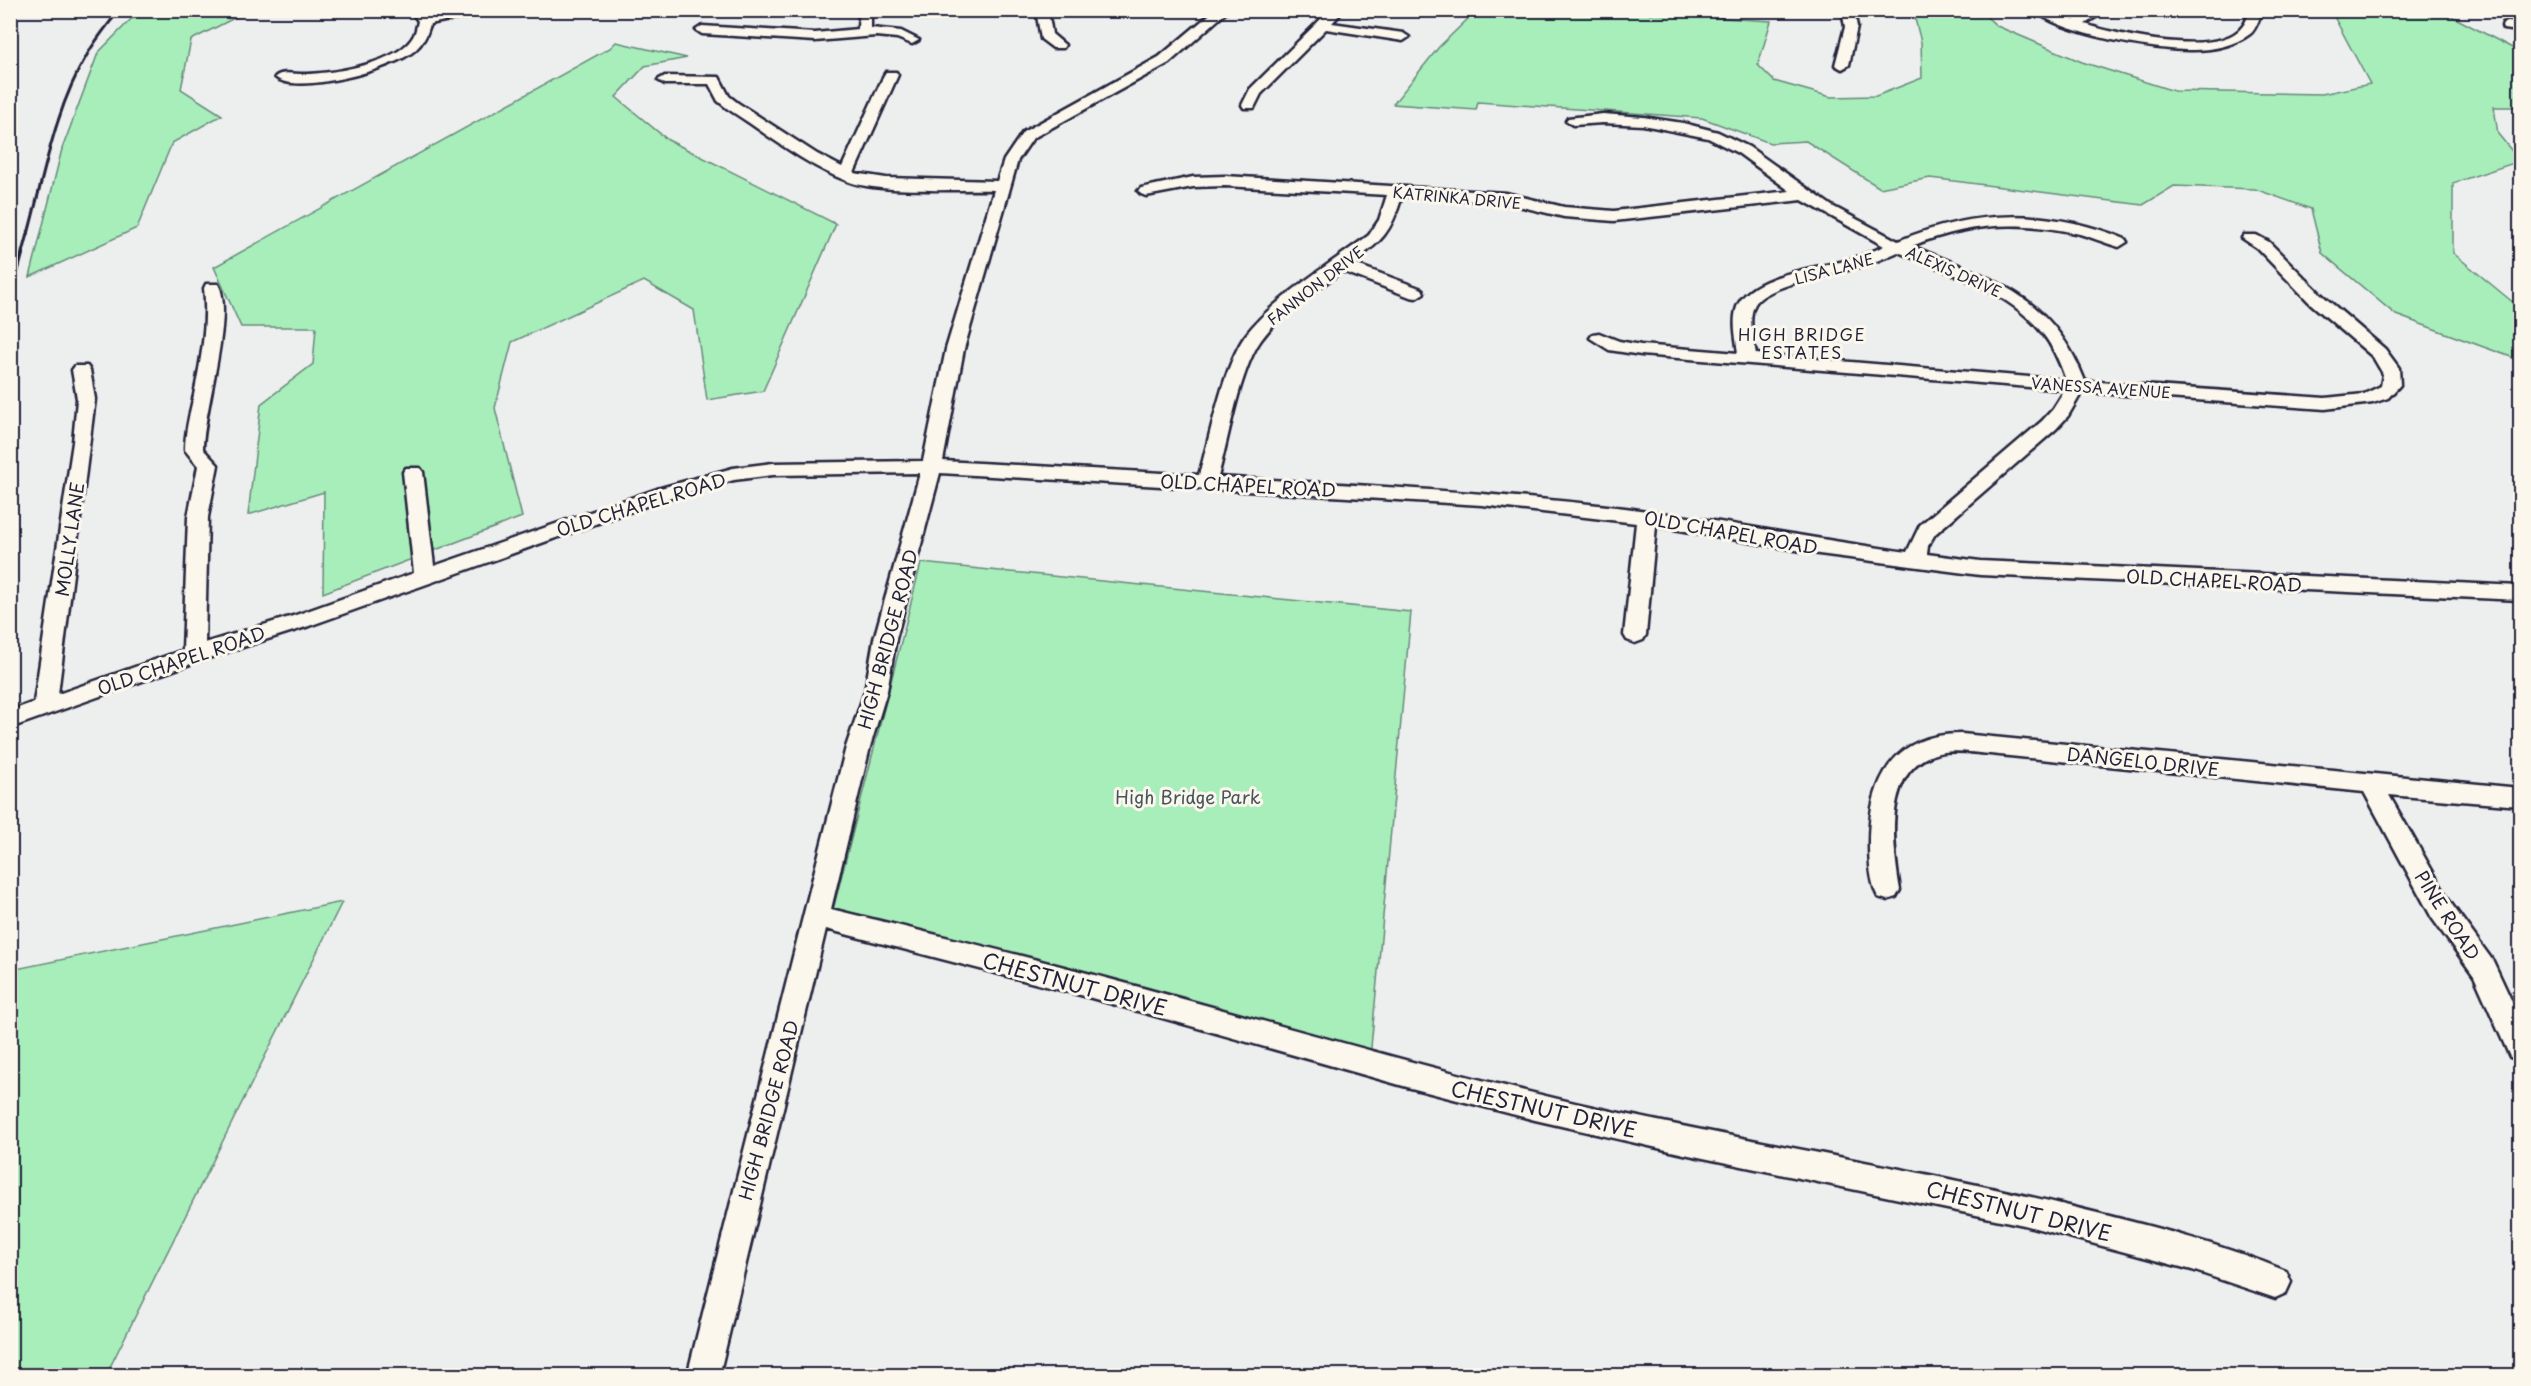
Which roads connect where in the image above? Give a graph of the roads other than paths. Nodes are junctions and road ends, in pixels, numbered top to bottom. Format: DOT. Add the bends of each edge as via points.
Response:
graph roads {
  1 [pos="479,10"];
  2 [pos="865,10"];
  3 [pos="1042,10"];
  4 [pos="1223,10"];
  5 [pos="1338,10"];
  6 [pos="1848,10"];
  7 [pos="2040,10"];
  8 [pos="2101,10"];
  9 [pos="2257,10"];
  10 [pos="420,16"];
  11 [pos="1323,25"];
  12 [pos="2073,26"];
  13 [pos="702,30"];
  14 [pos="864,33"];
  15 [pos="1403,37"];
  16 [pos="912,40"];
  17 [pos="1058,45"];
  18 [pos="1842,65"];
  19 [pos="891,75"];
  20 [pos="282,77"];
  21 [pos="665,80"];
  22 [pos="1249,105"];
  23 [pos="1573,121"];
  24 [pos="846,176"];
  25 [pos="1002,186"];
  26 [pos="1146,191"];
  27 [pos="1396,192"];
  28 [pos="1802,195"];
  29 [pos="2250,238"];
  30 [pos="2119,242"];
  31 [pos="1899,246"];
  32 [pos="1341,265"];
  33 [pos="212,288"];
  34 [pos="1416,293"];
  35 [pos="1599,338"];
  36 [pos="1748,358"];
  37 [pos="81,370"];
  38 [pos="2077,385"];
  39 [pos="932,466"];
  40 [pos="413,472"];
  41 [pos="1207,482"];
  42 [pos="1647,518"];
  43 [pos="1916,561"];
  44 [pos="425,575"];
  45 [pos="2520,593"];
  46 [pos="1635,635"];
  47 [pos="194,654"];
  48 [pos="45,707"];
  49 [pos="10,720"];
  50 [pos="2371,784"];
  51 [pos="2520,797"];
  52 [pos="1887,890"];
  53 [pos="817,916"];
  54 [pos="2520,1048"];
  55 [pos="2275,1282"];
  56 [pos="704,1376"];
  1 -- 10 [label="street"];
  2 -- 14 [label="street"];
  3 -- 17 [label="street" via="1046,36"];
  4 -- 25 [label="street, HIGH BRIDGE ROAD" via="1164,60 1028,135 1011,160"];
  5 -- 11 [label="street"];
  6 -- 18 [label="street" via="1851,27"];
  7 -- 12 [label="street"];
  8 -- 12 [label="street"];
  9 -- 12 [label="street" via="2252,27 2242,36 2202,45 2132,42"];
  10 -- 20 [label="street" via="424,31 414,44 393,58 328,78"];
  11 -- 15 [label="street"];
  11 -- 22 [label="street" via="1255,92"];
  13 -- 14 [label="street" via="815,37"];
  14 -- 16 [label="street"];
  19 -- 24 [label="street"];
  21 -- 24 [label="street" via="714,80 723,98 733,106"];
  23 -- 28 [label="street, ALEXIS DRIVE" via="1634,121 1703,131 1758,158"];
  24 -- 25 [label="street" via="880,183"];
  25 -- 39 [label="street, HIGH BRIDGE ROAD" via="955,349"];
  26 -- 27 [label="street, KATRINKA DRIVE" via="1214,181"];
  27 -- 28 [label="street, KATRINKA DRIVE" via="1506,198 1564,212 1614,216"];
  27 -- 32 [label="street, FANNON DRIVE" via="1378,234"];
  28 -- 31 [label="street, ALEXIS DRIVE"];
  29 -- 38 [label="street, VANESSA AVENUE" via="2263,245 2316,299 2379,353 2393,376 2387,390 2363,400 2321,402"];
  30 -- 31 [label="street, LISA LANE" via="2076,229 2001,222 1951,227"];
  31 -- 36 [label="street, LISA LANE" via="1784,282 1754,296 1745,310"];
  31 -- 38 [label="street, ALEXIS DRIVE" via="1970,274 2025,306 2064,349"];
  32 -- 34 [label="street"];
  32 -- 41 [label="street, FANNON DRIVE" via="1274,315 1252,339 1234,380"];
  33 -- 47 [label="street" via="215,310 194,439 194,450 208,465 198,517"];
  35 -- 36 [label="street, VANESSA AVENUE" via="1631,349"];
  36 -- 38 [label="street, VANESSA AVENUE"];
  37 -- 48 [label="street, MOLLY LANE" via="86,399 82,441"];
  38 -- 43 [label="street" via="2049,425 1927,530 1917,546"];
  39 -- 41 [label="street, OLD CHAPEL ROAD"];
  39 -- 44 [label="street, OLD CHAPEL ROAD" via="776,469 733,474 663,493"];
  39 -- 53 [label="street, HIGH BRIDGE ROAD"];
  40 -- 44 [label="street"];
  41 -- 42 [label="street, OLD CHAPEL ROAD" via="1482,499"];
  42 -- 43 [label="street, OLD CHAPEL ROAD"];
  42 -- 46 [label="street"];
  43 -- 45 [label="street, OLD CHAPEL ROAD" via="1990,569"];
  44 -- 47 [label="street, OLD CHAPEL ROAD" via="301,621"];
  47 -- 48 [label="street, OLD CHAPEL ROAD"];
  48 -- 49 [label="street, OLD CHAPEL ROAD"];
  50 -- 51 [label="street, DANGELO DRIVE"];
  50 -- 52 [label="street, DANGELO DRIVE" via="1990,745 1934,745 1905,760 1891,782 1882,809"];
  50 -- 54 [label="street, PINE ROAD" via="2441,910 2484,969"];
  53 -- 55 [label="street, CHESTNUT DRIVE" via="1085,984 1488,1096 1999,1203 2134,1238"];
  53 -- 56 [label="street, HIGH BRIDGE ROAD" via="738,1222"];
}
